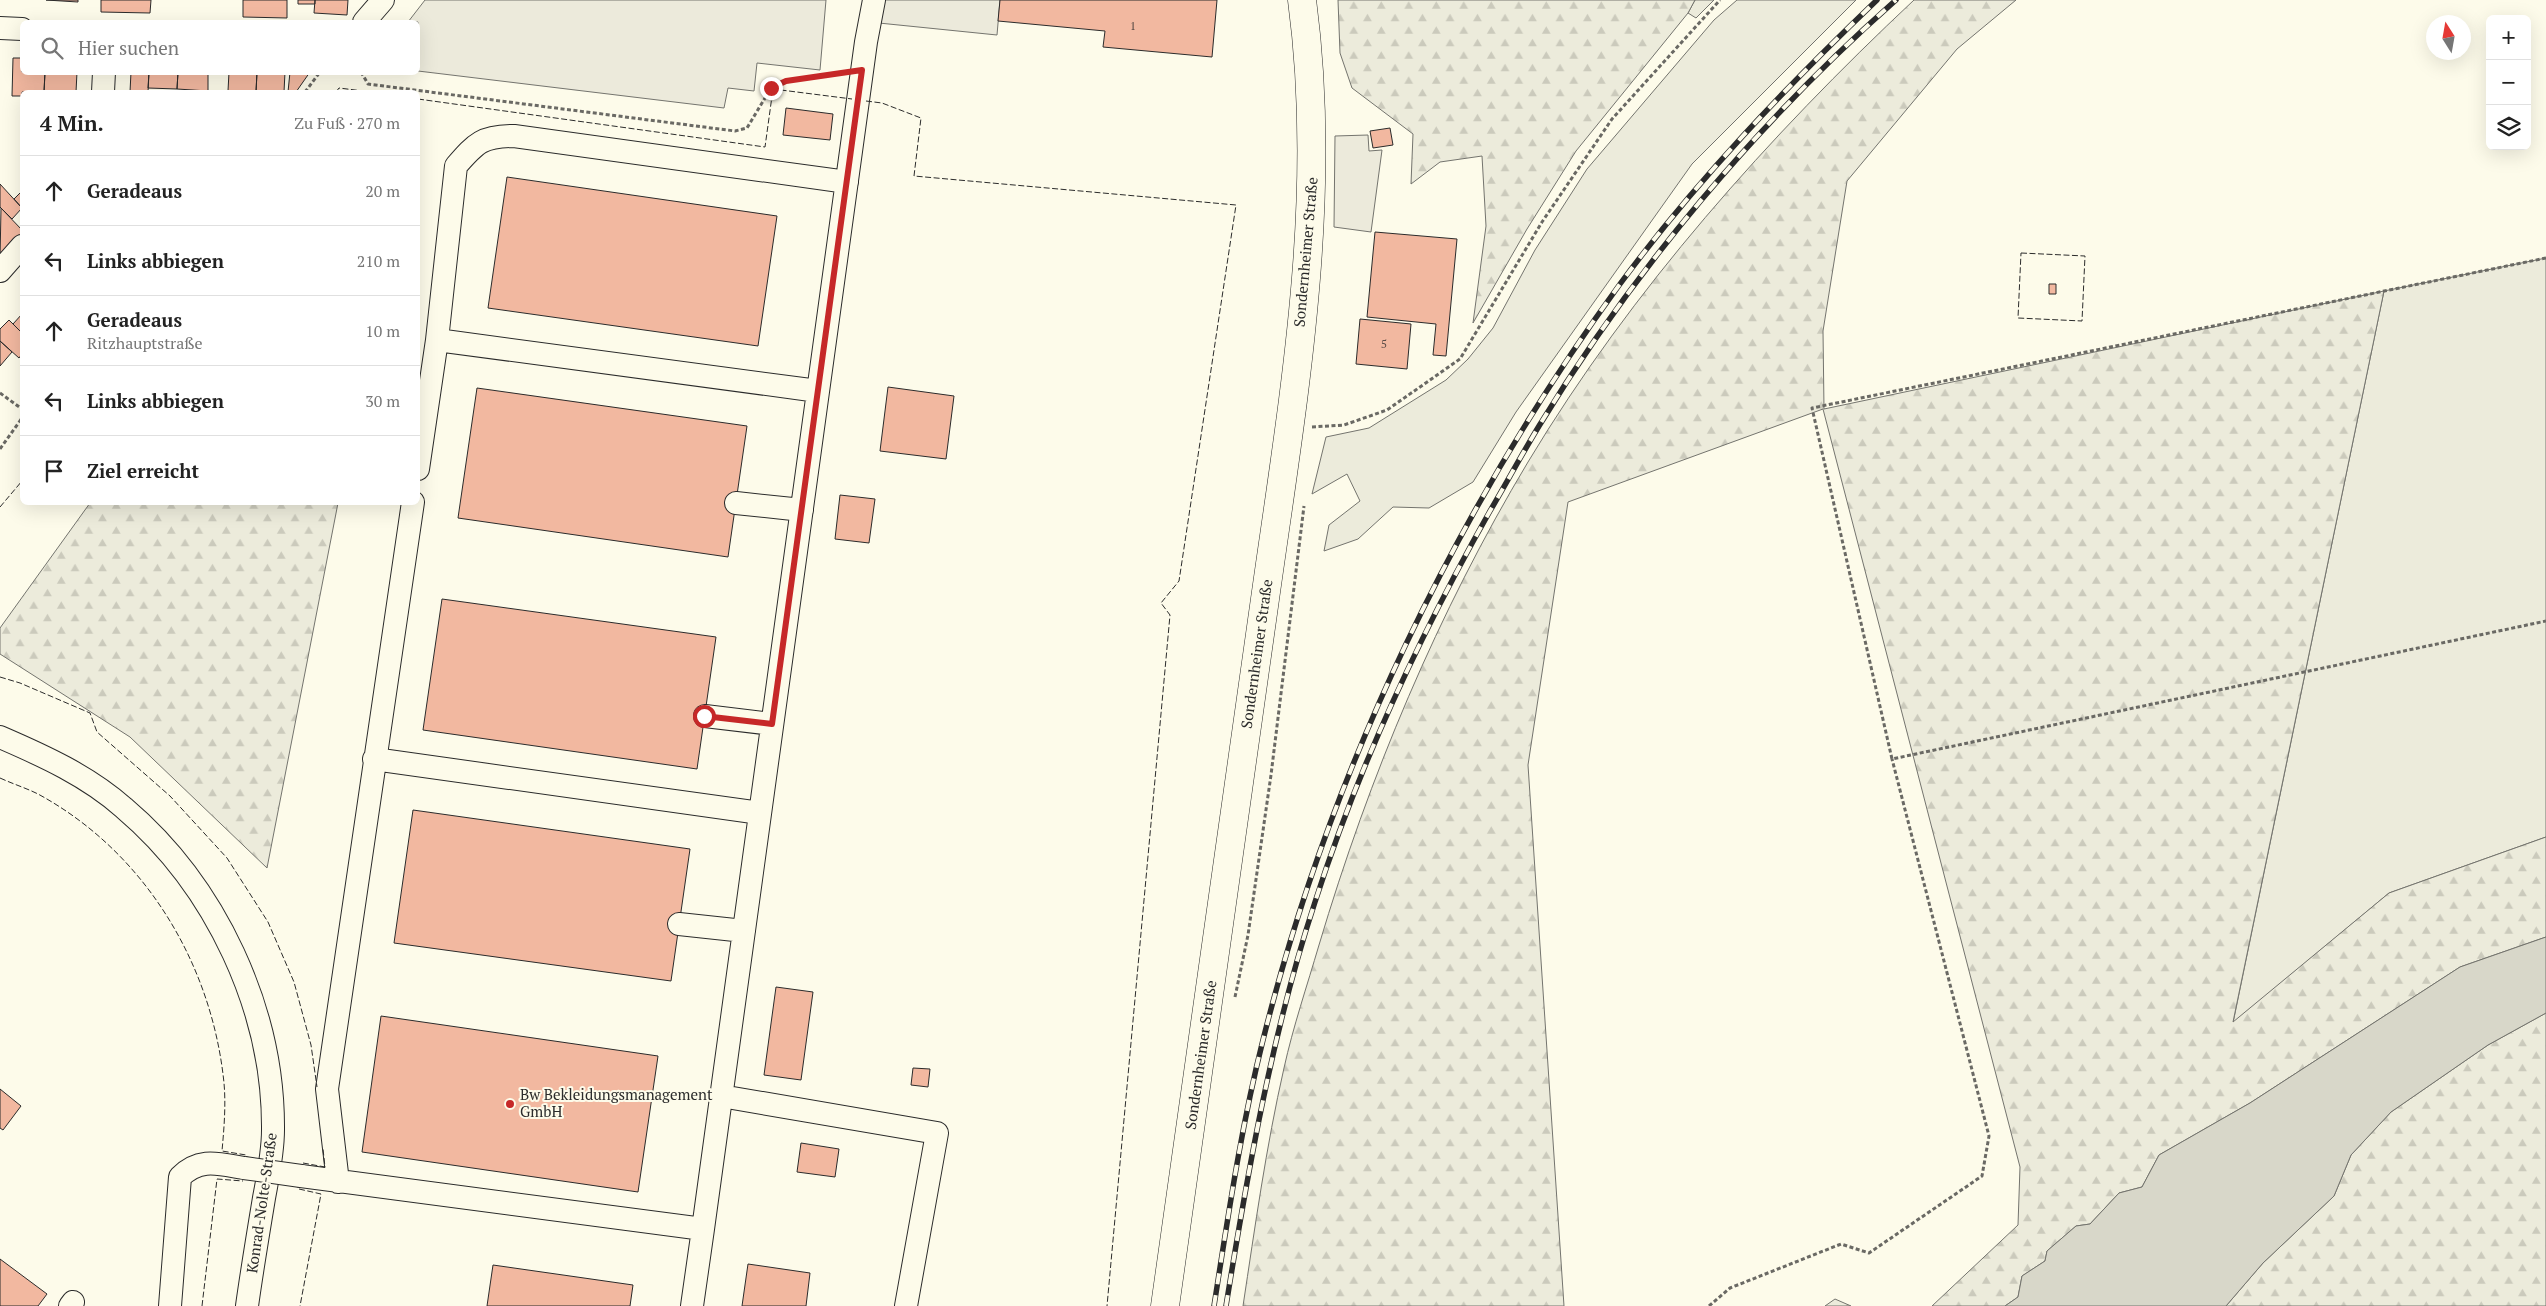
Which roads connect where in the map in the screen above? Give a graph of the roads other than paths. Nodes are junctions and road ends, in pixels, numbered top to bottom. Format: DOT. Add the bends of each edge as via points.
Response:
graph roads {
  1 [pos="383,0"];
  2 [pos="874,0"];
  3 [pos="1302,0"];
  4 [pos="367,20"];
  5 [pos="0,28"];
  6 [pos="20,29"];
  7 [pos="104,75"];
  8 [pos="103,90"];
  9 [pos="847,182"];
  10 [pos="20,248"];
  11 [pos="0,270"];
  12 [pos="437,340"];
  13 [pos="818,391"];
  14 [pos="420,455"];
  15 [pos="736,503"];
  16 [pos="412,505"];
  17 [pos="802,510"];
  18 [pos="704,716"];
  19 [pos="772,724"];
  20 [pos="0,737"];
  21 [pos="374,759"];
  22 [pos="760,813"];
  23 [pos="679,924"];
  24 [pos="744,931"];
  25 [pos="721,1096"];
  26 [pos="338,1182"];
  27 [pos="703,1229"];
  28 [pos="170,1306"];
  29 [pos="246,1306"];
  30 [pos="692,1306"];
  31 [pos="906,1306"];
  32 [pos="1165,1306"];
  1 -- 4 [label="street"];
  2 -- 9 [label="street"];
  3 -- 32 [label="main road, Sondernheimer Straße" via="1311,96 1310,250 1286,446"];
  5 -- 6 [label="street"];
  7 -- 8 [label="street"];
  9 -- 12 [label="street" via="514,136 492,136 472,148 456,166"];
  9 -- 13 [label="street"];
  10 -- 11 [label="street"];
  12 -- 13 [label="street"];
  12 -- 14 [label="street"];
  13 -- 17 [label="street"];
  15 -- 17 [label="street"];
  16 -- 21 [label="street"];
  17 -- 19 [label="street"];
  18 -- 19 [label="street"];
  19 -- 22 [label="street"];
  20 -- 29 [label="street, Konrad-Nolte-Straße" via="48,758 124,807 169,850 193,881 233,951 256,1017 273,1108 270,1158"];
  21 -- 22 [label="street"];
  21 -- 26 [label="street" via="327,1089"];
  22 -- 24 [label="street"];
  23 -- 24 [label="street"];
  24 -- 25 [label="street"];
  25 -- 27 [label="street"];
  25 -- 31 [label="street" via="936,1133"];
  26 -- 27 [label="street"];
  26 -- 28 [label="street, bridge" via="204,1163 190,1167 180,1177"];
  27 -- 30 [label="street"];
}
